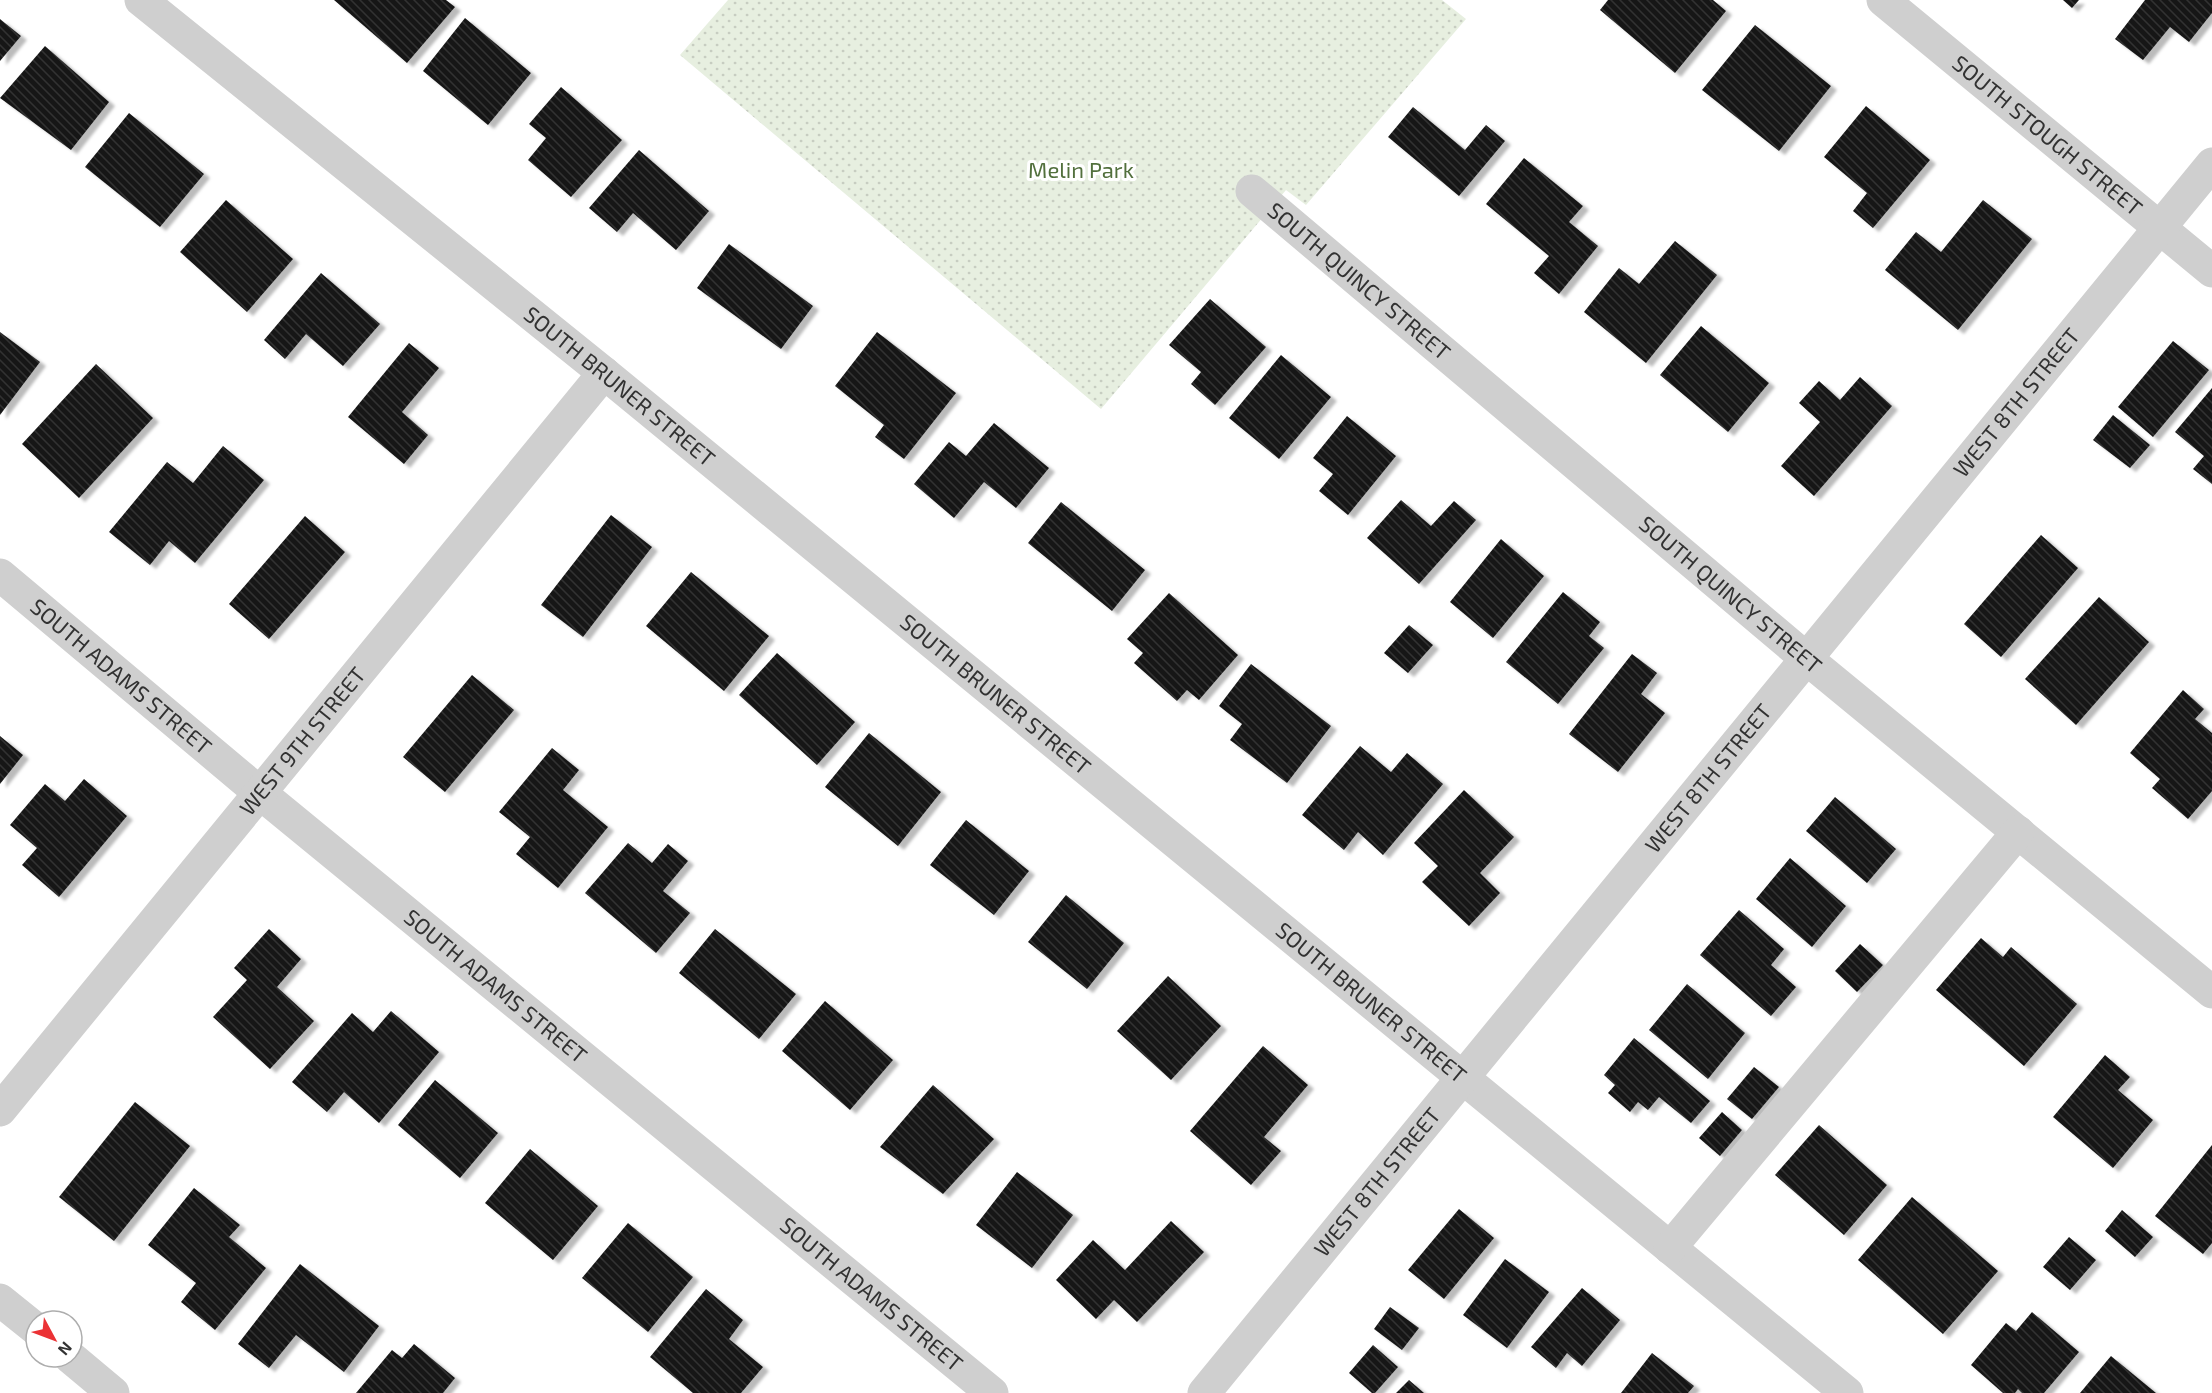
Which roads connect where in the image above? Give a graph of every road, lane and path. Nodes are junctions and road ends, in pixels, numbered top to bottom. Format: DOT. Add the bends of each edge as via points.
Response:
graph roads {
  1 [pos="141,0"];
  2 [pos="1883,0"];
  3 [pos="2212,164"];
  4 [pos="1252,191"];
  5 [pos="2160,228"];
  6 [pos="2212,271"];
  7 [pos="604,373"];
  8 [pos="0,575"];
  9 [pos="1807,659"];
  10 [pos="260,792"];
  11 [pos="2018,832"];
  12 [pos="2212,992"];
  13 [pos="1463,1078"];
  14 [pos="0,1110"];
  15 [pos="1670,1248"];
  16 [pos="0,1300"];
  17 [pos="24,1319"];
  18 [pos="84,1369"];
  19 [pos="113,1393"];
  20 [pos="992,1393"];
  21 [pos="1204,1393"];
  22 [pos="1847,1393"];
  1 -- 7 [label="street, SOUTH BRUNER STREET"];
  2 -- 5 [label="street, SOUTH STOUGH STREET"];
  3 -- 5 [label="street, WEST 8TH STREET"];
  4 -- 9 [label="street, SOUTH QUINCY STREET"];
  5 -- 6 [label="street, SOUTH STOUGH STREET"];
  5 -- 9 [label="street, WEST 8TH STREET"];
  7 -- 10 [label="street, WEST 9TH STREET"];
  7 -- 13 [label="street, SOUTH BRUNER STREET"];
  8 -- 10 [label="street, SOUTH ADAMS STREET"];
  9 -- 11 [label="street, SOUTH QUINCY STREET"];
  9 -- 13 [label="street, WEST 8TH STREET"];
  10 -- 14 [label="street, WEST 9TH STREET"];
  10 -- 20 [label="street, SOUTH ADAMS STREET"];
  11 -- 12 [label="street, SOUTH QUINCY STREET"];
  11 -- 15 [label="street"];
  13 -- 15 [label="street, SOUTH BRUNER STREET"];
  13 -- 21 [label="street, WEST 8TH STREET"];
  15 -- 22 [label="street, SOUTH BRUNER STREET"];
  16 -- 17 [label="street"];
  18 -- 19 [label="street"];
}
